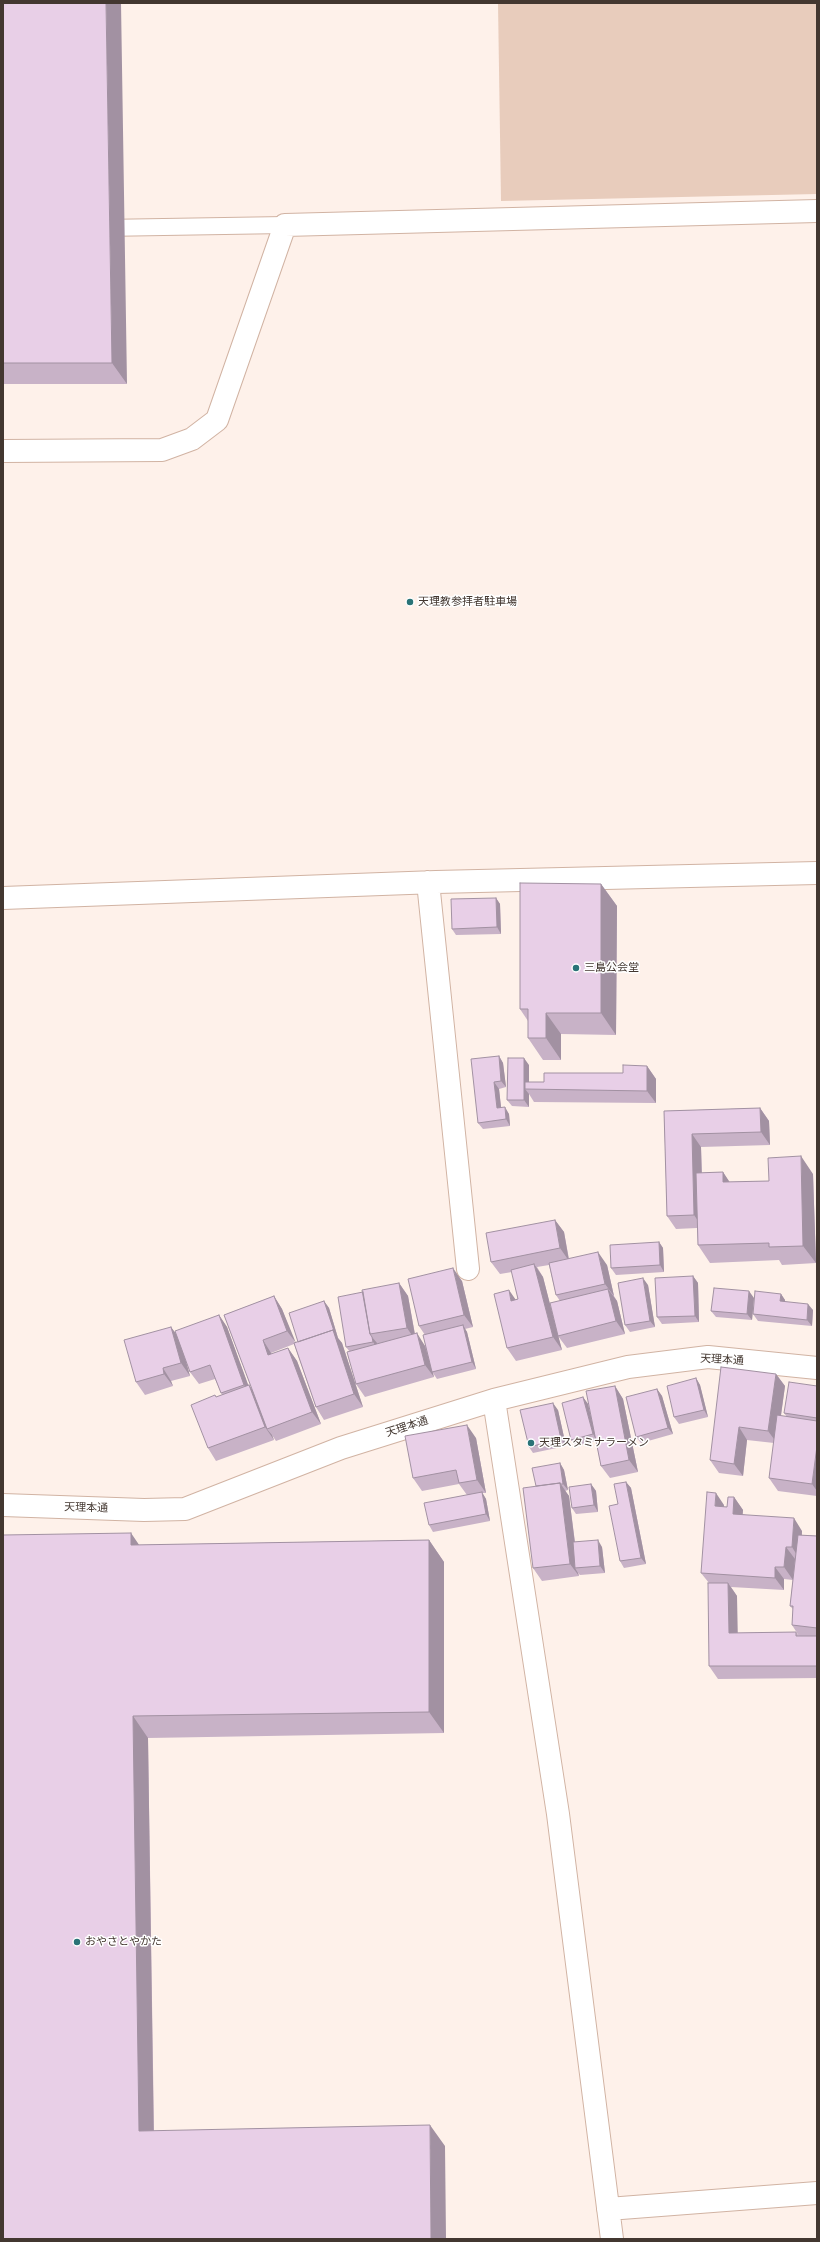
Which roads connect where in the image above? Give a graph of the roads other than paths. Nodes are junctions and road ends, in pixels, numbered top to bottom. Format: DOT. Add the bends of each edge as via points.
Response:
graph roads {
  1 [pos="817,211"];
  2 [pos="285,226"];
  3 [pos="89,228"];
  4 [pos="3,451"];
  5 [pos="817,873"];
  6 [pos="428,882"];
  7 [pos="3,898"];
  8 [pos="468,1269"];
  9 [pos="817,1368"];
  10 [pos="494,1400"];
  11 [pos="3,1505"];
  12 [pos="817,2192"];
  13 [pos="608,2209"];
  14 [pos="612,2239"];
  1 -- 2 [label="street"];
  2 -- 3 [label="lane"];
  2 -- 4 [label="street" via="217,420 192,439 162,450"];
  5 -- 6 [label="street"];
  6 -- 7 [label="street"];
  6 -- 8 [label="street"];
  9 -- 10 [label="street, 天理本通" via="708,1356 628,1367"];
  10 -- 11 [label="street, 天理本通" via="341,1448 185,1509"];
  10 -- 13 [label="street" via="558,1814"];
  12 -- 13 [label="street"];
  13 -- 14 [label="street"];
}
